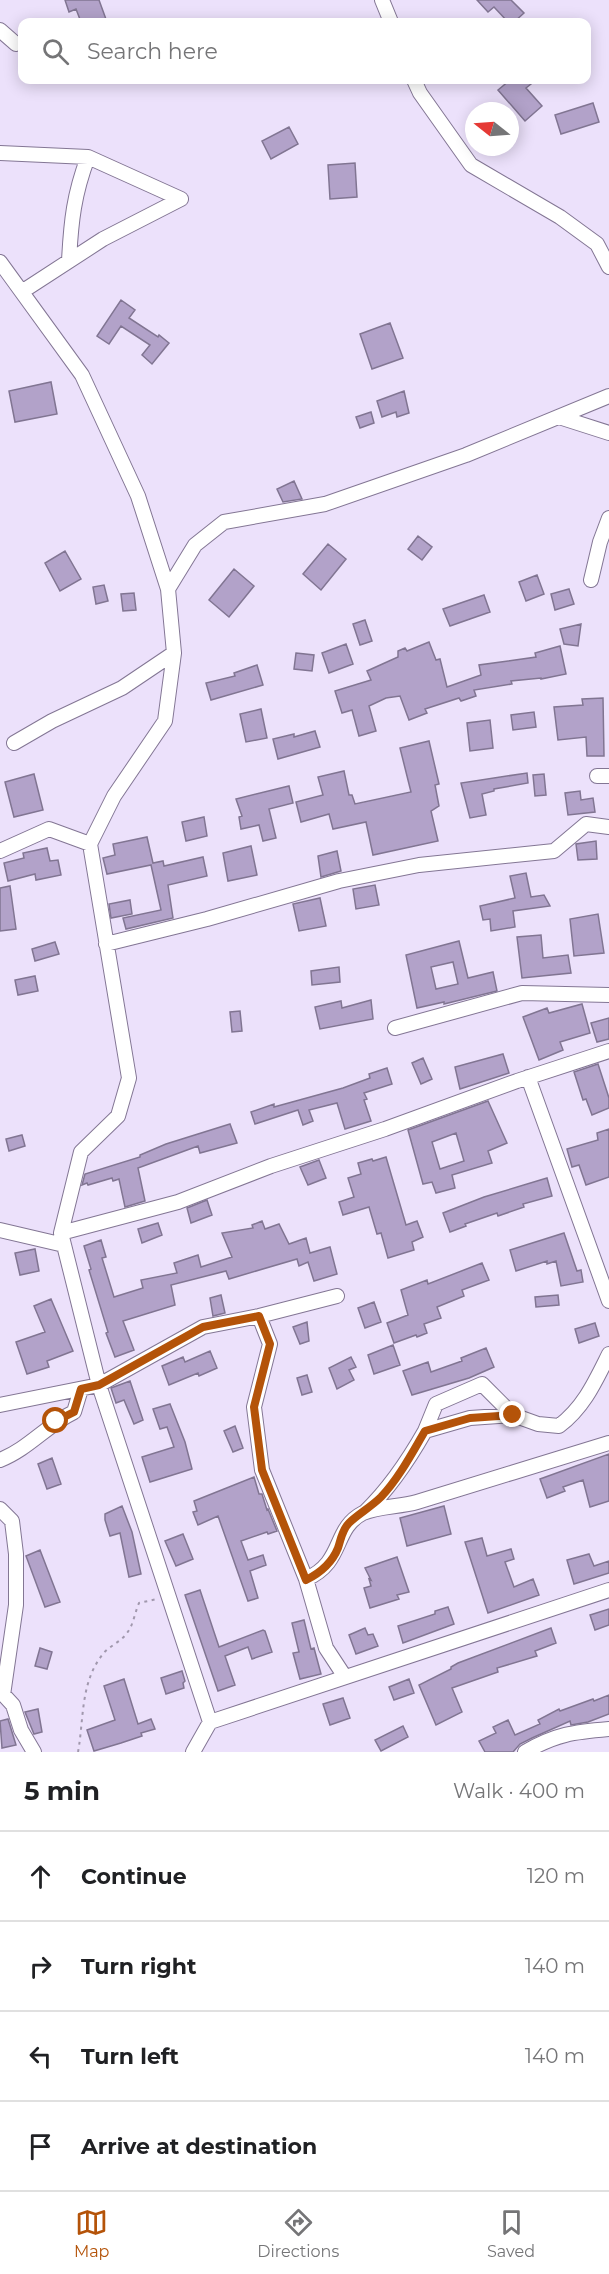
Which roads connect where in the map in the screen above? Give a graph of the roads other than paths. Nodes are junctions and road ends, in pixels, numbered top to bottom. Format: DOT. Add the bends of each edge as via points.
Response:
graph roads {
  1 [pos="382,0"];
  2 [pos="389,18"];
  3 [pos="0,30"];
  4 [pos="16,44"];
  5 [pos="416,84"];
  6 [pos="0,153"];
  7 [pos="88,157"];
  8 [pos="603,246"];
  9 [pos="69,261"];
  10 [pos="0,262"];
  11 [pos="609,267"];
  12 [pos="0,279"];
  13 [pos="20,287"];
  14 [pos="609,396"];
  15 [pos="559,417"];
  16 [pos="609,433"];
  17 [pos="609,518"];
  18 [pos="591,580"];
  19 [pos="168,589"];
  20 [pos="174,653"];
  21 [pos="14,743"];
  22 [pos="609,827"];
  23 [pos="90,844"];
  24 [pos="0,851"];
  25 [pos="106,944"];
  26 [pos="609,995"];
  27 [pos="395,1028"];
  28 [pos="609,1051"];
  29 [pos="528,1077"];
  30 [pos="0,1230"];
  31 [pos="63,1239"];
  32 [pos="337,1296"];
  33 [pos="609,1300"];
  34 [pos="259,1316"];
  35 [pos="609,1354"];
  36 [pos="99,1385"];
  37 [pos="81,1389"];
  38 [pos="0,1404"];
  39 [pos="513,1415"];
  40 [pos="425,1431"];
  41 [pos="609,1443"];
  42 [pos="0,1460"];
  43 [pos="0,1509"];
  44 [pos="364,1513"];
  45 [pos="306,1580"];
  46 [pos="609,1590"];
  47 [pos="345,1677"];
  48 [pos="2,1693"];
  49 [pos="210,1722"];
  50 [pos="609,1729"];
  51 [pos="34,1752"];
  52 [pos="193,1752"];
  53 [pos="525,1752"];
  1 -- 2 [label="street"];
  3 -- 4 [label="street"];
  5 -- 8 [label="street" via="471,165"];
  6 -- 7 [label="street"];
  7 -- 9 [label="street" via="78,184"];
  7 -- 9 [label="street" via="181,199"];
  8 -- 11 [label="street"];
  9 -- 13 [label="street"];
  10 -- 13 [label="street"];
  12 -- 13 [label="street"];
  13 -- 19 [label="street" via="82,375 138,496"];
  14 -- 15 [label="street"];
  15 -- 16 [label="street"];
  15 -- 19 [label="street" via="466,455 325,504 224,522 195,545"];
  17 -- 18 [label="street"];
  19 -- 20 [label="street"];
  20 -- 21 [label="street" via="122,688"];
  20 -- 23 [label="street" via="165,721 114,796"];
  22 -- 25 [label="street" via="586,824 554,851 419,866 339,881"];
  23 -- 24 [label="street" via="49,829"];
  23 -- 25 [label="street"];
  25 -- 31 [label="street" via="129,1078 118,1116 81,1152"];
  26 -- 27 [label="street" via="522,993"];
  28 -- 29 [label="street"];
  29 -- 31 [label="street"];
  29 -- 33 [label="street"];
  30 -- 31 [label="street"];
  31 -- 36 [label="street"];
  32 -- 34 [label="street"];
  34 -- 36 [label="street" via="203,1327"];
  34 -- 45 [label="street" via="270,1344 254,1407 262,1470"];
  35 -- 39 [label="street" via="587,1398 559,1426"];
  36 -- 37 [label="street"];
  36 -- 49 [label="street"];
  37 -- 38 [label="street"];
  37 -- 42 [label="street" via="74,1412"];
  39 -- 40 [label="street" via="470,1418"];
  39 -- 40 [label="street" via="482,1384 436,1404"];
  40 -- 44 [label="street" via="383,1495"];
  41 -- 44 [label="street" via="411,1503"];
  43 -- 48 [label="street" via="12,1521 16,1554 16,1605"];
  44 -- 45 [label="street" via="349,1523 334,1556 319,1573"];
  45 -- 47 [label="street" via="326,1648"];
  46 -- 47 [label="street"];
  47 -- 49 [label="street"];
  48 -- 51 [label="street" via="12,1705"];
  49 -- 52 [label="street"];
  50 -- 53 [label="street" via="572,1732"];
}
